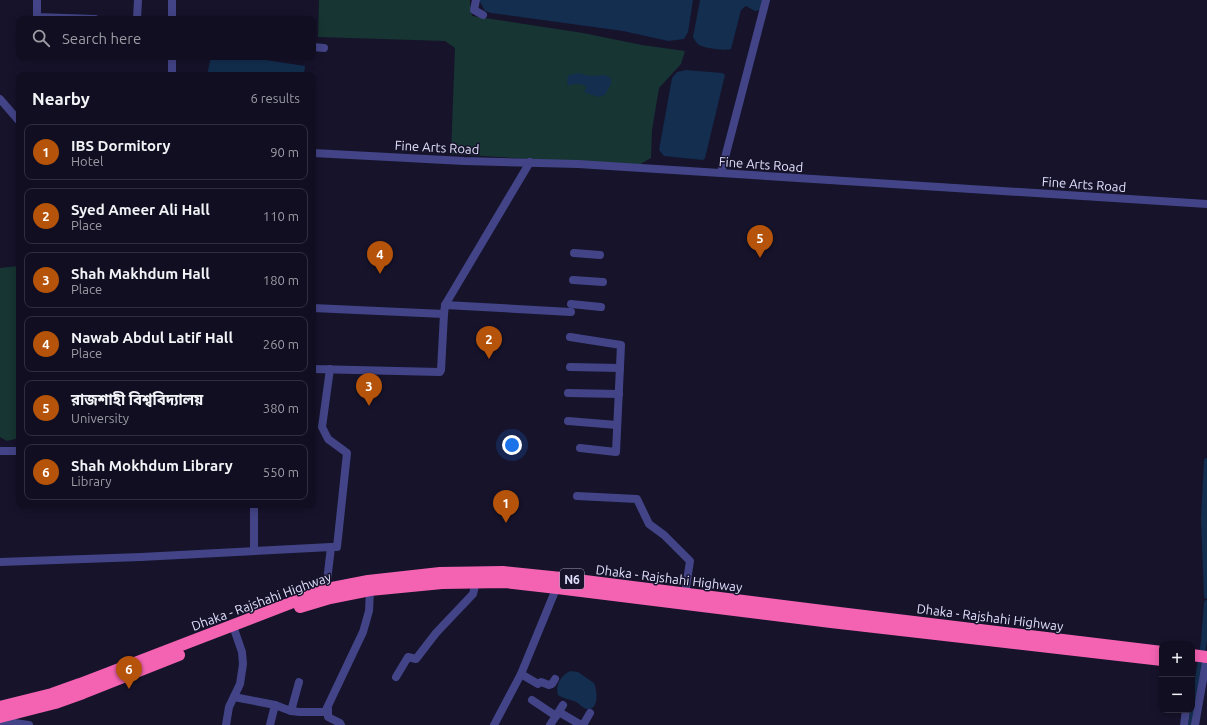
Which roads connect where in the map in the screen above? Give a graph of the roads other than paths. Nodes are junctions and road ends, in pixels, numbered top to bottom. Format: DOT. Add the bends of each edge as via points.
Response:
graph roads {
  1 [pos="37,0"];
  2 [pos="138,0"];
  3 [pos="172,0"];
  4 [pos="476,0"];
  5 [pos="766,0"];
  6 [pos="483,15"];
  7 [pos="37,16"];
  8 [pos="137,16"];
  9 [pos="172,16"];
  10 [pos="316,47"];
  11 [pos="324,48"];
  12 [pos="172,60"];
  13 [pos="172,72"];
  14 [pos="0,99"];
  15 [pos="16,118"];
  16 [pos="316,153"];
  17 [pos="530,162"];
  18 [pos="721,173"];
  19 [pos="1207,204"];
  20 [pos="574,253"];
  21 [pos="600,255"];
  22 [pos="573,280"];
  23 [pos="603,282"];
  24 [pos="571,304"];
  25 [pos="445,305"];
  26 [pos="601,307"];
  27 [pos="316,308"];
  28 [pos="570,312"];
  29 [pos="444,314"];
  30 [pos="570,337"];
  31 [pos="570,367"];
  32 [pos="620,368"];
  33 [pos="316,369"];
  34 [pos="330,369"];
  35 [pos="568,393"];
  36 [pos="619,394"];
  37 [pos="568,421"];
  38 [pos="617,425"];
  39 [pos="580,448"];
  40 [pos="0,451"];
  41 [pos="16,451"];
  42 [pos="577,496"];
  43 [pos="254,508"];
  44 [pos="331,547"];
  45 [pos="254,551"];
  46 [pos="0,562"];
  47 [pos="476,582"];
  48 [pos="559,583"];
  49 [pos="327,588"];
  50 [pos="370,590"];
  51 [pos="685,594"];
  52 [pos="234,629"];
  53 [pos="1159,652"];
  54 [pos="1159,660"];
  55 [pos="1199,661"];
  56 [pos="521,674"];
  57 [pos="396,677"];
  58 [pos="554,679"];
  59 [pos="299,682"];
  60 [pos="234,697"];
  61 [pos="532,700"];
  62 [pos="275,704"];
  63 [pos="0,707"];
  64 [pos="328,709"];
  65 [pos="291,711"];
  66 [pos="559,711"];
  67 [pos="590,713"];
  68 [pos="1186,713"];
  69 [pos="0,717"];
  70 [pos="0,721"];
  71 [pos="29,725"];
  72 [pos="226,725"];
  73 [pos="270,725"];
  74 [pos="342,725"];
  75 [pos="494,725"];
  76 [pos="550,725"];
  77 [pos="582,725"];
  78 [pos="1184,725"];
  79 [pos="1195,725"];
  1 -- 7 [label="street"];
  2 -- 8 [label="street"];
  3 -- 9 [label="street"];
  4 -- 6 [label="street" via="474,10"];
  5 -- 18 [label="street"];
  10 -- 11 [label="street"];
  12 -- 13 [label="street"];
  14 -- 15 [label="street"];
  16 -- 17 [label="street, Fine Arts Road"];
  17 -- 18 [label="street, Fine Arts Road"];
  17 -- 25 [label="street"];
  18 -- 19 [label="street, Fine Arts Road"];
  20 -- 21 [label="street"];
  22 -- 23 [label="street"];
  24 -- 26 [label="street"];
  25 -- 28 [label="street"];
  25 -- 29 [label="street"];
  27 -- 29 [label="street"];
  29 -- 34 [label="street" via="441,370 438,373"];
  30 -- 32 [label="street" via="621,345"];
  31 -- 32 [label="street"];
  32 -- 36 [label="street"];
  33 -- 34 [label="street"];
  34 -- 44 [label="street" via="322,427 328,439 347,453 337,547"];
  35 -- 36 [label="street"];
  36 -- 38 [label="street"];
  37 -- 38 [label="street"];
  38 -- 39 [label="street" via="616,452"];
  40 -- 41 [label="street"];
  42 -- 51 [label="street" via="637,499 649,524 690,561"];
  43 -- 45 [label="street"];
  44 -- 45 [label="street"];
  44 -- 49 [label="street"];
  45 -- 46 [label="street" via="141,558"];
  47 -- 48 [label="highway, Dhaka - Rajshahi Highway / N6"];
  47 -- 50 [label="highway, Dhaka - Rajshahi Highway / N6"];
  47 -- 57 [label="street" via="473,594 436,633 416,659 408,657"];
  48 -- 49 [label="highway, Dhaka - Rajshahi Highway / N6" via="503,572 440,573"];
  48 -- 51 [label="highway, Dhaka - Rajshahi Highway / N6"];
  48 -- 54 [label="highway, Dhaka - Rajshahi Highway / N6" via="832,622"];
  48 -- 56 [label="street"];
  49 -- 52 [label="highway, Dhaka - Rajshahi Highway / N6"];
  50 -- 52 [label="highway, Dhaka - Rajshahi Highway / N6" via="324,600"];
  50 -- 64 [label="street" via="369,611 363,632"];
  51 -- 53 [label="highway, Dhaka - Rajshahi Highway / N6"];
  52 -- 60 [label="street" via="242,652 243,664 240,684"];
  52 -- 63 [label="highway, Dhaka - Rajshahi Highway / N6" via="52,694"];
  52 -- 69 [label="highway, Dhaka - Rajshahi Highway / N6" via="83,693"];
  55 -- 79 [label="street"];
  56 -- 58 [label="street" via="538,684 541,682 549,685"];
  56 -- 75 [label="street"];
  59 -- 65 [label="street"];
  60 -- 62 [label="street"];
  60 -- 72 [label="street"];
  61 -- 66 [label="street"];
  62 -- 65 [label="street"];
  62 -- 73 [label="street"];
  64 -- 65 [label="street" via="325,712"];
  64 -- 74 [label="street" via="328,717"];
  66 -- 76 [label="street"];
  66 -- 77 [label="street"];
  67 -- 77 [label="street"];
  68 -- 78 [label="street"];
  70 -- 71 [label="street"];
}
